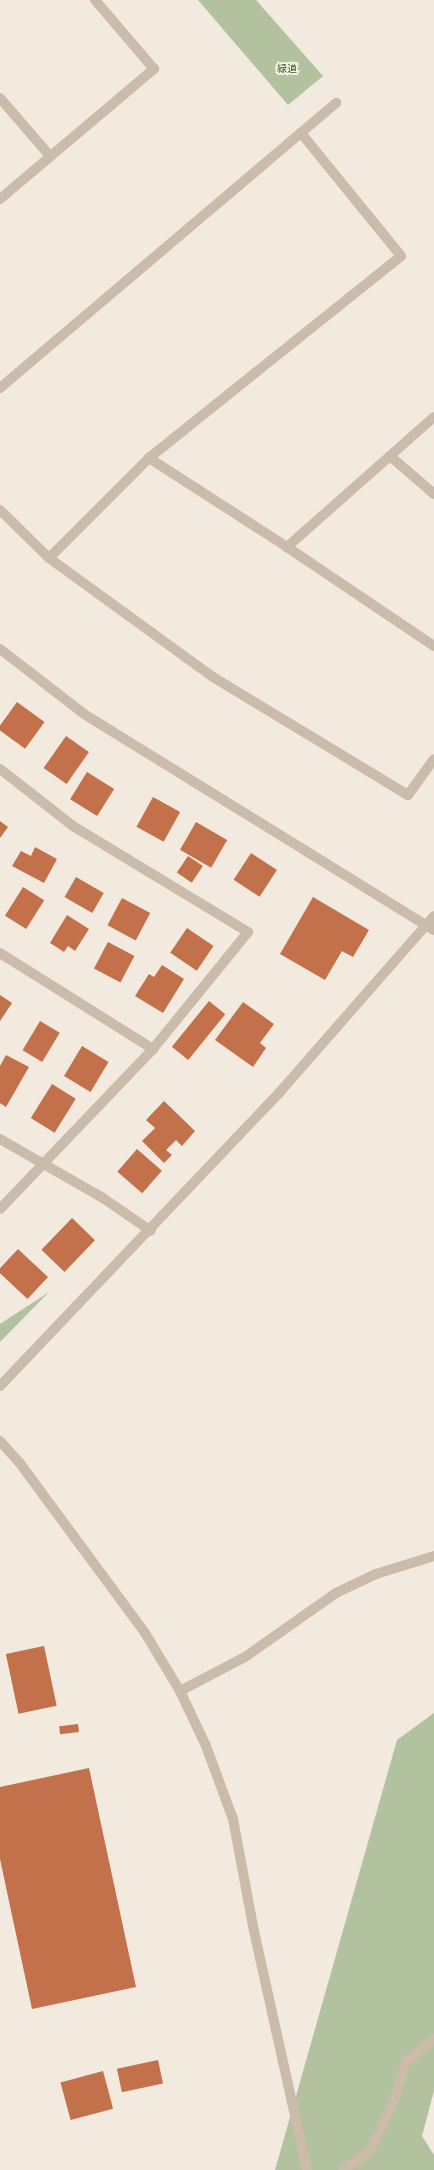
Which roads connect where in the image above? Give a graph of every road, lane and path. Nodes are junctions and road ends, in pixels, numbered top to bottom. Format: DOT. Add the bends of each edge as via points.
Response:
graph roads {
  1 [pos="95,0"];
  2 [pos="0,98"];
  3 [pos="336,103"];
  4 [pos="301,133"];
  5 [pos="50,156"];
  6 [pos="0,199"];
  7 [pos="0,388"];
  8 [pos="434,417"];
  9 [pos="390,456"];
  10 [pos="149,458"];
  11 [pos="434,494"];
  12 [pos="0,510"];
  13 [pos="287,547"];
  14 [pos="49,558"];
  15 [pos="434,646"];
  16 [pos="0,649"];
  17 [pos="434,759"];
  18 [pos="0,769"];
  19 [pos="434,916"];
  20 [pos="430,928"];
  21 [pos="0,954"];
  22 [pos="153,1049"];
  23 [pos="0,1139"];
  24 [pos="44,1163"];
  25 [pos="0,1209"];
  26 [pos="151,1231"];
  27 [pos="0,1386"];
  28 [pos="0,1441"];
  29 [pos="434,1556"];
  30 [pos="180,1691"];
  31 [pos="434,2039"];
  32 [pos="307,2170"];
  33 [pos="343,2170"];
  1 -- 5 [label="street" via="154,69"];
  2 -- 5 [label="street"];
  3 -- 4 [label="street"];
  4 -- 7 [label="street"];
  4 -- 10 [label="street" via="401,256"];
  5 -- 6 [label="street"];
  8 -- 9 [label="street"];
  9 -- 11 [label="street"];
  9 -- 13 [label="street"];
  10 -- 13 [label="street"];
  10 -- 14 [label="street"];
  12 -- 14 [label="street"];
  13 -- 15 [label="street"];
  14 -- 17 [label="street" via="213,677 408,795"];
  16 -- 20 [label="street" via="84,714"];
  18 -- 22 [label="street" via="73,826 248,932"];
  19 -- 20 [label="street"];
  20 -- 26 [label="street"];
  21 -- 22 [label="street"];
  22 -- 24 [label="street"];
  23 -- 24 [label="street"];
  24 -- 25 [label="street"];
  24 -- 26 [label="street"];
  26 -- 27 [label="street"];
  28 -- 30 [label="street" via="19,1462 145,1633"];
  29 -- 30 [label="street" via="376,1574 336,1593 245,1657"];
  30 -- 32 [label="street" via="206,1746 233,1818 254,1931"];
  31 -- 33 [label="street" via="406,2061 393,2104 369,2152"];
}
